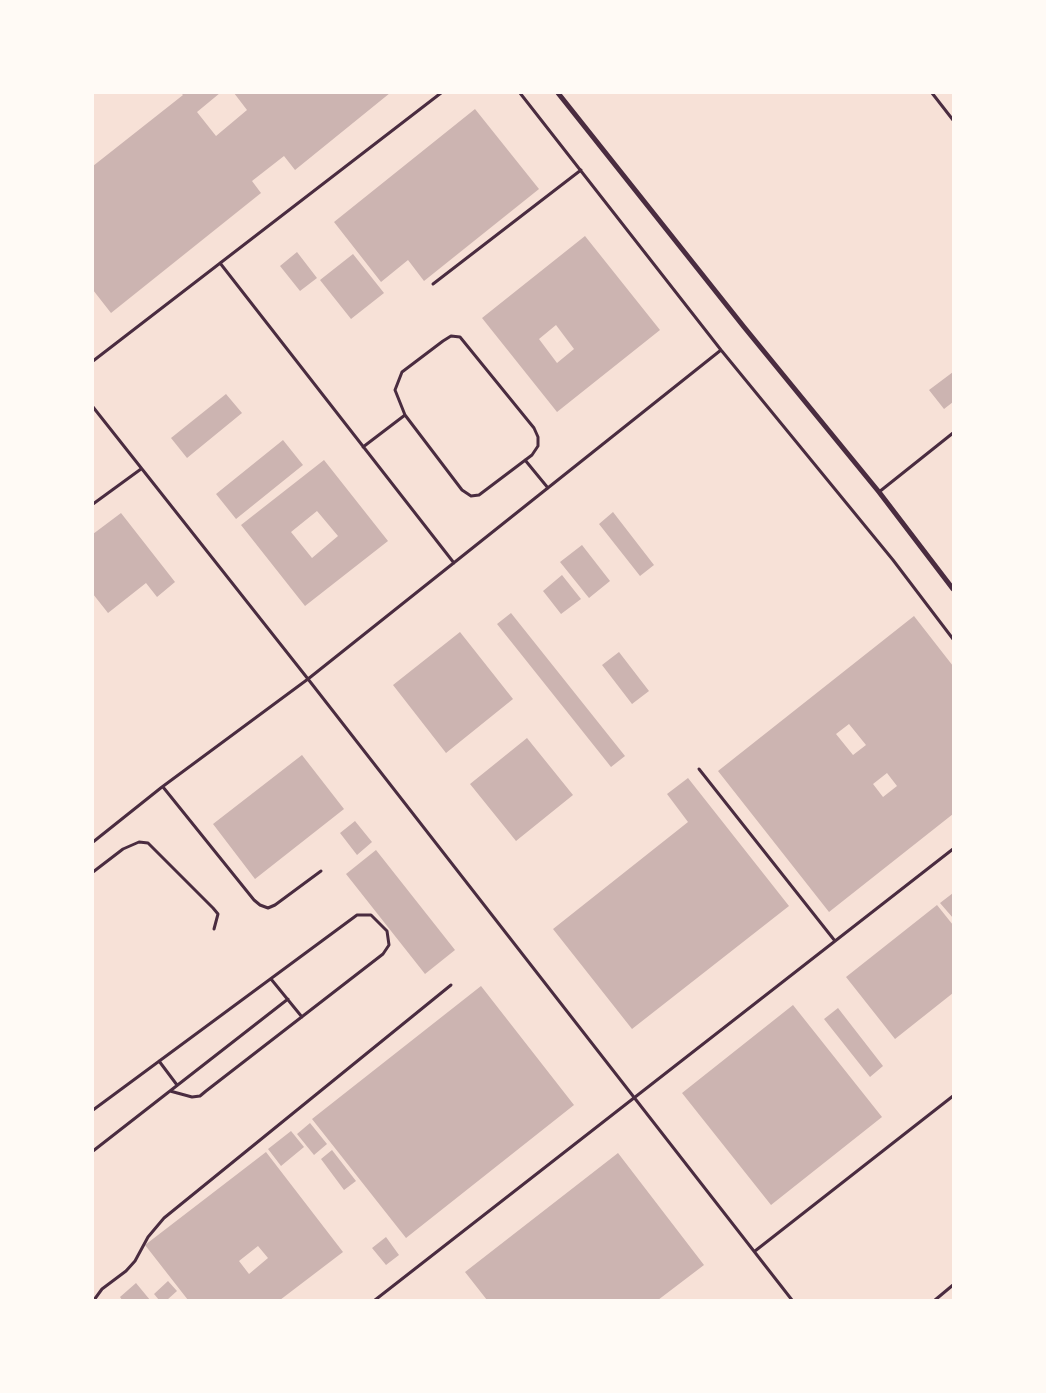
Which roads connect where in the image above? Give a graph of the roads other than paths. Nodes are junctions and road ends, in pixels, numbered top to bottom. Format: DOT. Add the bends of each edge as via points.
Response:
graph roads {
  1 [pos="441,93"];
  2 [pos="520,93"];
  3 [pos="558,93"];
  4 [pos="932,93"];
  5 [pos="953,120"];
  6 [pos="581,170"];
  7 [pos="220,262"];
  8 [pos="433,284"];
  9 [pos="721,350"];
  10 [pos="93,361"];
  11 [pos="93,407"];
  12 [pos="405,415"];
  13 [pos="953,433"];
  14 [pos="363,447"];
  15 [pos="525,460"];
  16 [pos="141,469"];
  17 [pos="548,488"];
  18 [pos="879,492"];
  19 [pos="93,504"];
  20 [pos="454,563"];
  21 [pos="953,589"];
  22 [pos="953,639"];
  23 [pos="308,679"];
  24 [pos="699,769"];
  25 [pos="162,787"];
  26 [pos="93,842"];
  27 [pos="953,849"];
  28 [pos="321,871"];
  29 [pos="93,872"];
  30 [pos="214,929"];
  31 [pos="836,941"];
  32 [pos="271,979"];
  33 [pos="451,985"];
  34 [pos="288,999"];
  35 [pos="302,1017"];
  36 [pos="159,1061"];
  37 [pos="177,1085"];
  38 [pos="170,1091"];
  39 [pos="953,1096"];
  40 [pos="634,1097"];
  41 [pos="93,1110"];
  42 [pos="93,1151"];
  43 [pos="755,1251"];
  44 [pos="953,1285"];
  45 [pos="94,1300"];
  46 [pos="375,1300"];
  47 [pos="792,1300"];
  48 [pos="935,1300"];
  1 -- 7 [label="lane"];
  2 -- 6 [label="lane"];
  3 -- 18 [label="street"];
  4 -- 5 [label="lane"];
  6 -- 8 [label="lane"];
  6 -- 9 [label="lane"];
  7 -- 10 [label="lane"];
  7 -- 14 [label="lane"];
  9 -- 17 [label="lane"];
  9 -- 22 [label="lane"];
  11 -- 16 [label="lane"];
  12 -- 14 [label="lane"];
  12 -- 15 [label="lane" via="462,490 471,496 479,495"];
  12 -- 15 [label="lane" via="394,390 402,372 451,336 460,337 534,428 538,446"];
  13 -- 18 [label="lane"];
  14 -- 20 [label="lane"];
  15 -- 17 [label="lane"];
  16 -- 19 [label="lane"];
  16 -- 23 [label="lane"];
  17 -- 20 [label="lane"];
  18 -- 21 [label="street"];
  20 -- 23 [label="lane"];
  23 -- 25 [label="lane"];
  23 -- 40 [label="lane"];
  24 -- 31 [label="lane"];
  25 -- 26 [label="lane"];
  25 -- 28 [label="lane" via="260,905 276,905"];
  27 -- 31 [label="lane"];
  29 -- 30 [label="lane" via="123,849 139,842 148,843 218,914"];
  31 -- 40 [label="lane"];
  32 -- 34 [label="lane"];
  32 -- 35 [label="lane" via="357,915 371,915 387,931 388,945 382,954"];
  32 -- 36 [label="lane"];
  33 -- 45 [label="lane" via="164,1218 135,1261"];
  34 -- 35 [label="lane"];
  34 -- 37 [label="lane"];
  35 -- 38 [label="lane" via="200,1096 186,1097"];
  36 -- 37 [label="lane"];
  36 -- 41 [label="lane"];
  37 -- 38 [label="lane"];
  38 -- 42 [label="lane"];
  39 -- 43 [label="lane"];
  40 -- 43 [label="lane"];
  40 -- 46 [label="lane"];
  43 -- 47 [label="lane"];
  44 -- 48 [label="lane"];
}
